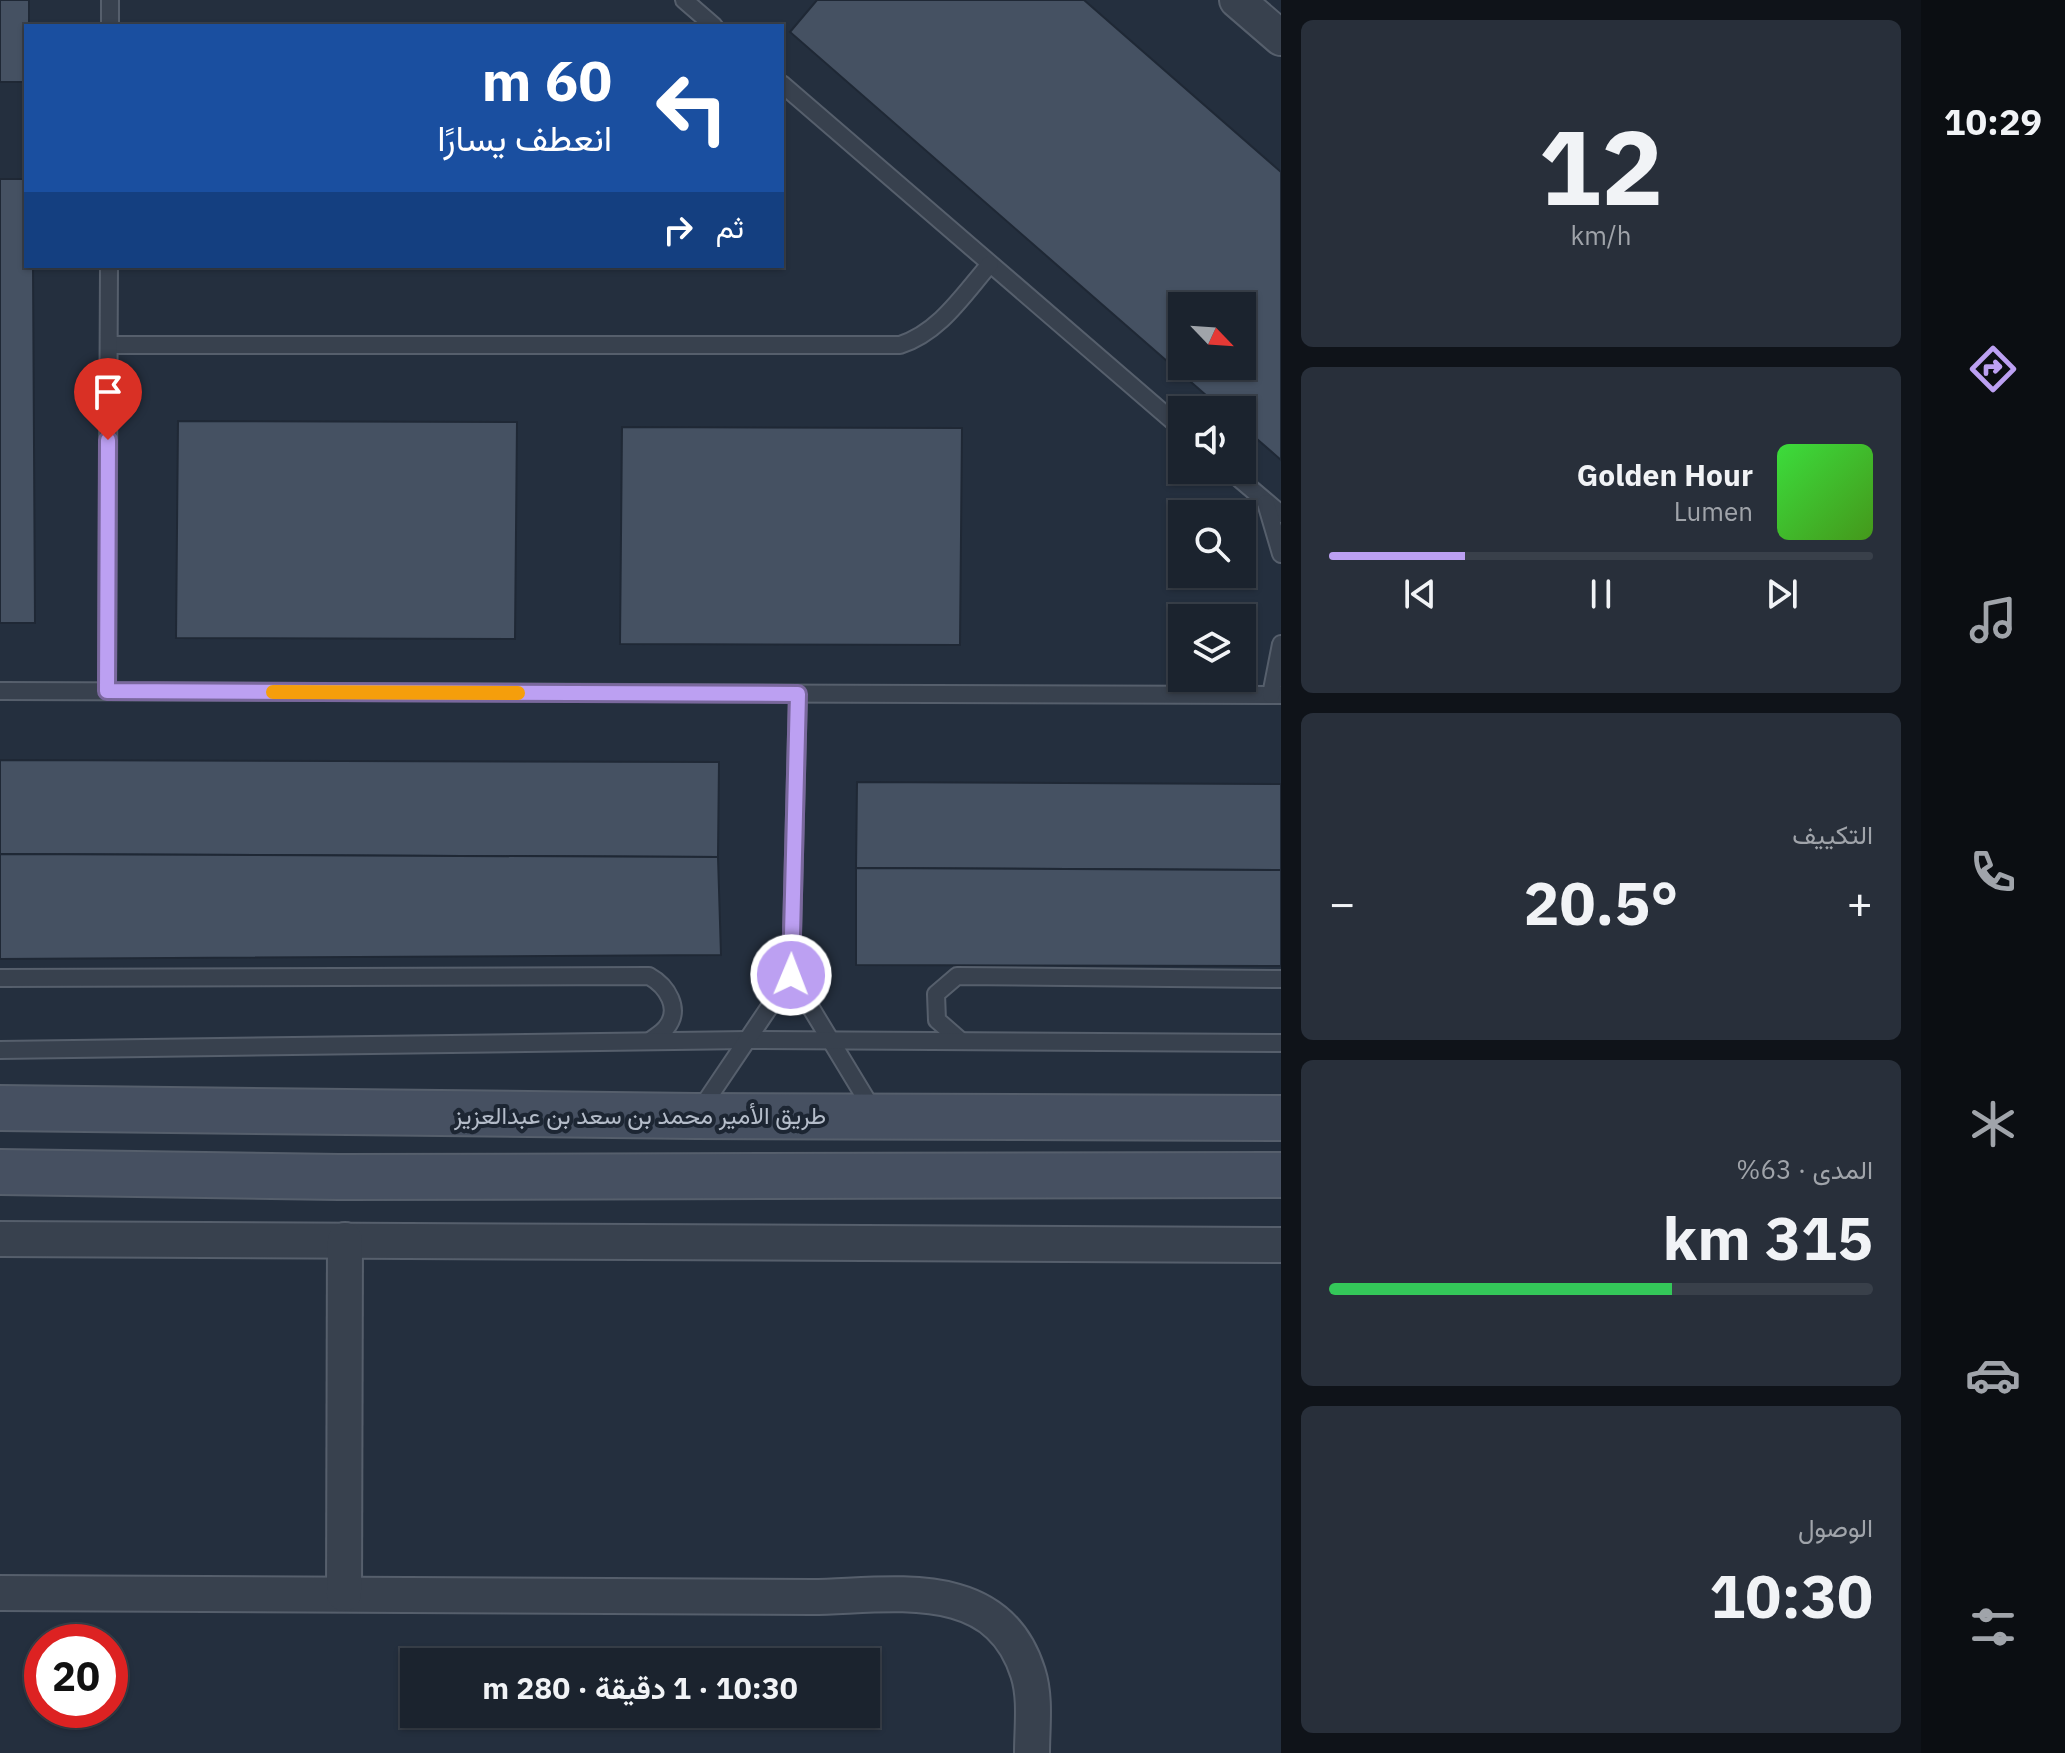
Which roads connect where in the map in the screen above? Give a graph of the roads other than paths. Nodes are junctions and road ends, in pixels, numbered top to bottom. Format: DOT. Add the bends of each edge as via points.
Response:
graph roads {
  1 [pos="110,0"];
  2 [pos="684,0"];
  3 [pos="1237,0"];
  4 [pos="110,24"];
  5 [pos="712,24"];
  6 [pos="1281,38"];
  7 [pos="784,86"];
  8 [pos="990,264"];
  9 [pos="109,268"];
  10 [pos="109,345"];
  11 [pos="1168,417"];
  12 [pos="1245,484"];
  13 [pos="1265,501"];
  14 [pos="1281,514"];
  15 [pos="1281,554"];
  16 [pos="1281,644"];
  17 [pos="0,691"];
  18 [pos="107,691"];
  19 [pos="798,694"];
  20 [pos="1276,695"];
  21 [pos="791,975"];
  22 [pos="0,978"];
  23 [pos="1281,979"];
  24 [pos="748,1040"];
  25 [pos="650,1041"];
  26 [pos="831,1041"];
  27 [pos="961,1041"];
  28 [pos="1281,1043"];
  29 [pos="0,1050"];
  30 [pos="0,1108"];
  31 [pos="695,1116"];
  32 [pos="877,1116"];
  33 [pos="1281,1118"];
  34 [pos="0,1172"];
  35 [pos="1281,1175"];
  36 [pos="0,1239"];
  37 [pos="345,1240"];
  38 [pos="1281,1245"];
  39 [pos="0,1593"];
  40 [pos="344,1594"];
  41 [pos="1032,1753"];
  1 -- 4 [label="lane"];
  2 -- 5 [label="lane"];
  3 -- 6 [label="street"];
  7 -- 8 [label="lane"];
  8 -- 10 [label="lane" via="936,326 900,345"];
  8 -- 11 [label="lane"];
  9 -- 10 [label="lane"];
  10 -- 18 [label="lane"];
  12 -- 13 [label="lane"];
  13 -- 14 [label="lane"];
  13 -- 15 [label="lane"];
  16 -- 20 [label="lane"];
  17 -- 18 [label="lane"];
  18 -- 19 [label="lane"];
  19 -- 20 [label="lane"];
  19 -- 21 [label="lane"];
  21 -- 24 [label="lane"];
  21 -- 26 [label="lane"];
  22 -- 25 [label="lane" via="649,976 664,984 673,1005 668,1027"];
  23 -- 27 [label="lane" via="957,976 936,994 937,1020"];
  24 -- 25 [label="lane"];
  24 -- 26 [label="lane"];
  24 -- 31 [label="lane"];
  25 -- 29 [label="lane"];
  26 -- 27 [label="lane"];
  26 -- 32 [label="lane"];
  27 -- 28 [label="lane"];
  30 -- 31 [label="main road, طريق الأمير محمد بن سعد بن عبدالعزيز"];
  31 -- 32 [label="main road, طريق الأمير محمد بن سعد بن عبدالعزيز"];
  32 -- 33 [label="main road, طريق الأمير محمد بن سعد بن عبدالعزيز"];
  34 -- 35 [label="main road" via="339,1177"];
  36 -- 37 [label="street"];
  37 -- 38 [label="street"];
  37 -- 40 [label="street"];
  39 -- 40 [label="street"];
  40 -- 41 [label="street" via="934,1595 957,1600 993,1619 1020,1655 1029,1674"];
}
